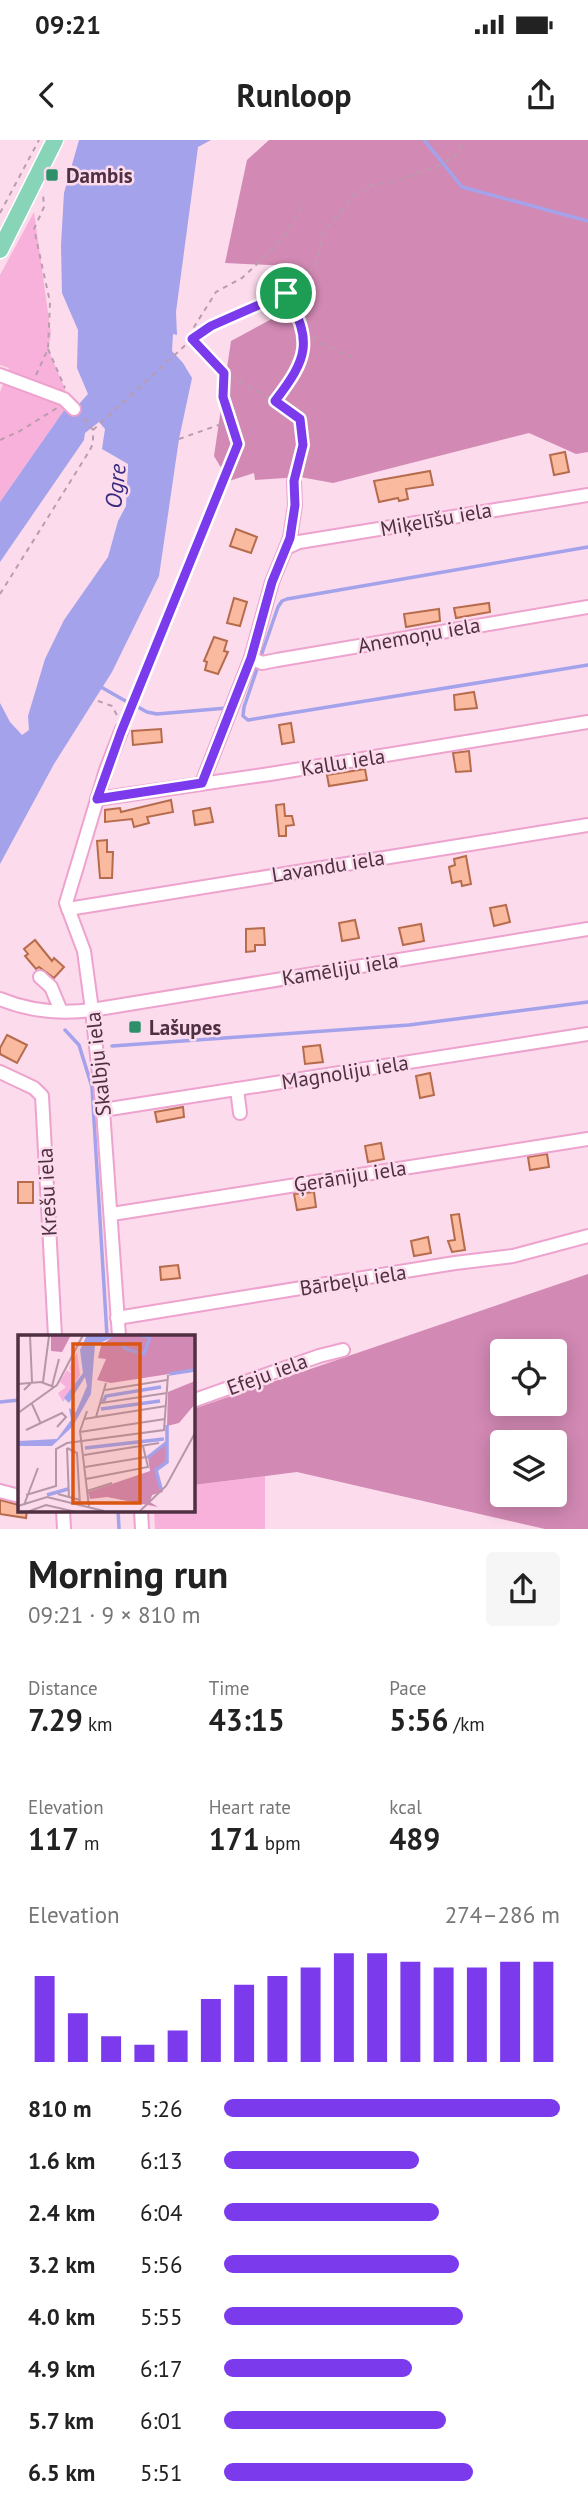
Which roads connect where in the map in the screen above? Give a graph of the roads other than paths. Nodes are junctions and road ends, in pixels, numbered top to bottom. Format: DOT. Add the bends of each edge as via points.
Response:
graph roads {
  1 [pos="55,140"];
  2 [pos="0,250"];
  3 [pos="0,375"];
  4 [pos="74,409"];
  5 [pos="294,481"];
  6 [pos="588,495"];
  7 [pos="286,548"];
  8 [pos="588,607"];
  9 [pos="251,658"];
  10 [pos="588,722"];
  11 [pos="121,730"];
  12 [pos="202,783"];
  13 [pos="97,799"];
  14 [pos="588,825"];
  15 [pos="68,909"];
  16 [pos="588,929"];
  17 [pos="40,977"];
  18 [pos="0,999"];
  19 [pos="92,1010"];
  20 [pos="61,1011"];
  21 [pos="588,1034"];
  22 [pos="0,1072"];
  23 [pos="237,1089"];
  24 [pos="103,1111"];
  25 [pos="240,1112"];
  26 [pos="588,1139"];
  27 [pos="112,1214"];
  28 [pos="588,1236"];
  29 [pos="117,1318"];
  30 [pos="55,1335"];
  31 [pos="119,1335"];
  32 [pos="343,1350"];
  33 [pos="194,1400"];
  34 [pos="0,1491"];
  35 [pos="18,1496"];
  1 -- 2 [label="main road"];
  3 -- 4 [label="street" via="64,399"];
  5 -- 7 [label="street" via="294,518"];
  6 -- 7 [label="street, Miķelīšu iela" via="299,542"];
  7 -- 9 [label="street"];
  8 -- 9 [label="street, Anemoņu iela" via="262,663"];
  9 -- 12 [label="street"];
  10 -- 12 [label="street, Kallu iela"];
  11 -- 13 [label="street"];
  12 -- 13 [label="street, Kallu iela"];
  13 -- 15 [label="street" via="68,893"];
  14 -- 15 [label="street, Lavandu iela"];
  15 -- 19 [label="street, Skalbju iela" via="84,951"];
  16 -- 19 [label="street, Kamēliju iela"];
  17 -- 20 [label="street" via="51,987"];
  18 -- 20 [label="street, Kamēliju iela" via="26,1008"];
  19 -- 20 [label="street, Kamēliju iela"];
  19 -- 24 [label="street, Skalbju iela"];
  21 -- 23 [label="street, Magnoliju iela"];
  22 -- 30 [label="street, Krešu iela" via="42,1096"];
  23 -- 24 [label="street, Magnoliju iela"];
  23 -- 25 [label="street"];
  24 -- 27 [label="street, Skalbju iela"];
  26 -- 27 [label="street, Ģerāniju iela"];
  27 -- 29 [label="street, Skalbju iela"];
  28 -- 29 [label="street, Bārbeļu iela" via="513,1256"];
  29 -- 31 [label="street, Skalbju iela"];
  32 -- 33 [label="street, Efeju iela"];
  34 -- 35 [label="street"];
}
